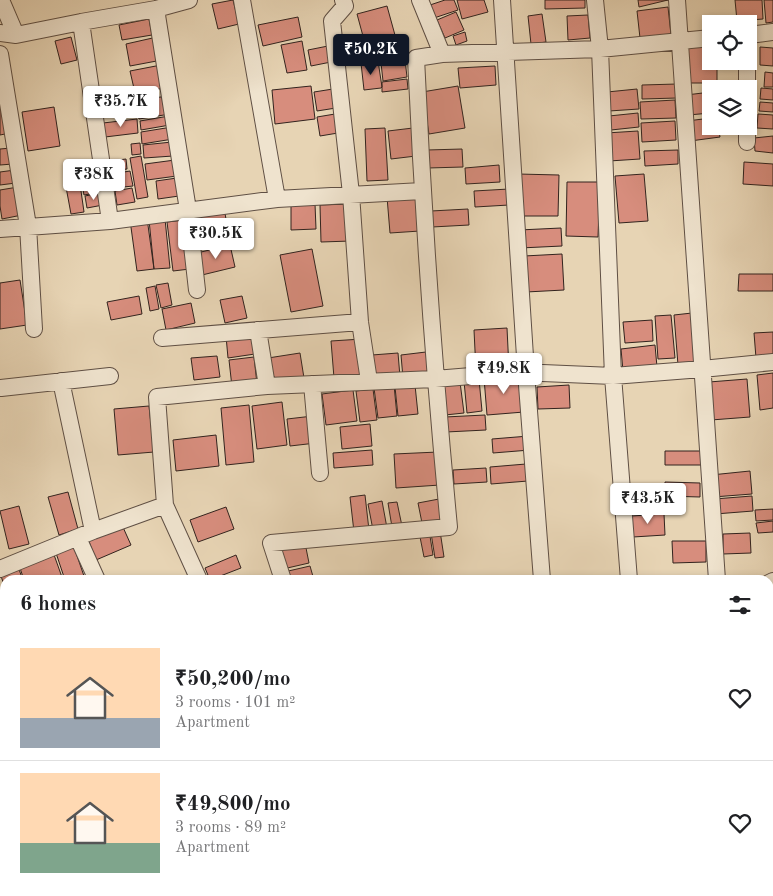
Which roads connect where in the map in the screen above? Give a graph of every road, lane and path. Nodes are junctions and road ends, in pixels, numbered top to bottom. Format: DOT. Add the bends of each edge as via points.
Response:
graph roads {
  1 [pos="1,0"];
  2 [pos="242,0"];
  3 [pos="343,0"];
  4 [pos="420,0"];
  5 [pos="502,0"];
  6 [pos="595,0"];
  7 [pos="677,0"];
  8 [pos="178,1"];
  9 [pos="156,9"];
  10 [pos="81,22"];
  11 [pos="773,32"];
  12 [pos="8,34"];
  13 [pos="757,34"];
  14 [pos="702,39"];
  15 [pos="680,42"];
  16 [pos="600,49"];
  17 [pos="504,52"];
  18 [pos="0,54"];
  19 [pos="442,54"];
  20 [pos="422,191"];
  21 [pos="351,194"];
  22 [pos="277,199"];
  23 [pos="188,210"];
  24 [pos="110,221"];
  25 [pos="28,226"];
  26 [pos="0,229"];
  27 [pos="197,290"];
  28 [pos="360,322"];
  29 [pos="34,329"];
  30 [pos="258,330"];
  31 [pos="162,338"];
  32 [pos="773,362"];
  33 [pos="702,370"];
  34 [pos="526,372"];
  35 [pos="110,376"];
  36 [pos="613,376"];
  37 [pos="435,379"];
  38 [pos="61,381"];
  39 [pos="369,382"];
  40 [pos="312,384"];
  41 [pos="267,386"];
  42 [pos="1,388"];
  43 [pos="320,473"];
  44 [pos="165,505"];
  45 [pos="93,531"];
  46 [pos="78,538"];
  47 [pos="0,569"];
  48 [pos="95,575"];
  49 [pos="196,575"];
  50 [pos="281,575"];
  51 [pos="542,575"];
  52 [pos="629,575"];
  53 [pos="717,575"];
  54 [pos="0,763"];
  55 [pos="0,775"];
  1 -- 12 [label="street"];
  2 -- 22 [label="street"];
  3 -- 21 [label="street" via="344,6 332,21"];
  4 -- 19 [label="street"];
  5 -- 17 [label="street"];
  6 -- 16 [label="street"];
  7 -- 15 [label="street"];
  8 -- 9 [label="street"];
  9 -- 10 [label="street"];
  9 -- 23 [label="street"];
  10 -- 12 [label="street"];
  10 -- 24 [label="street"];
  11 -- 13 [label="street"];
  14 -- 15 [label="street"];
  15 -- 16 [label="street"];
  15 -- 33 [label="street"];
  16 -- 17 [label="street"];
  16 -- 36 [label="street"];
  17 -- 19 [label="street"];
  17 -- 34 [label="street"];
  18 -- 25 [label="street"];
  19 -- 20 [label="street" via="416,58"];
  20 -- 21 [label="street"];
  20 -- 37 [label="street"];
  21 -- 22 [label="street"];
  21 -- 28 [label="street"];
  22 -- 23 [label="street"];
  23 -- 24 [label="street"];
  23 -- 27 [label="street"];
  24 -- 25 [label="street"];
  25 -- 26 [label="street"];
  25 -- 29 [label="street"];
  28 -- 30 [label="street"];
  28 -- 39 [label="street"];
  30 -- 31 [label="street"];
  30 -- 41 [label="street"];
  32 -- 33 [label="street"];
  33 -- 36 [label="street"];
  33 -- 53 [label="street"];
  34 -- 36 [label="street"];
  34 -- 37 [label="street"];
  34 -- 51 [label="street"];
  35 -- 38 [label="street"];
  36 -- 52 [label="street"];
  37 -- 39 [label="street"];
  37 -- 50 [label="street" via="449,527 271,543"];
  38 -- 42 [label="street"];
  38 -- 45 [label="street"];
  39 -- 40 [label="street"];
  40 -- 41 [label="street"];
  40 -- 43 [label="street"];
  41 -- 44 [label="street" via="156,397"];
  44 -- 45 [label="street"];
  44 -- 49 [label="street"];
  45 -- 46 [label="street"];
  46 -- 47 [label="street"];
  46 -- 48 [label="street"];
  54 -- 55 [label="street"];
}
